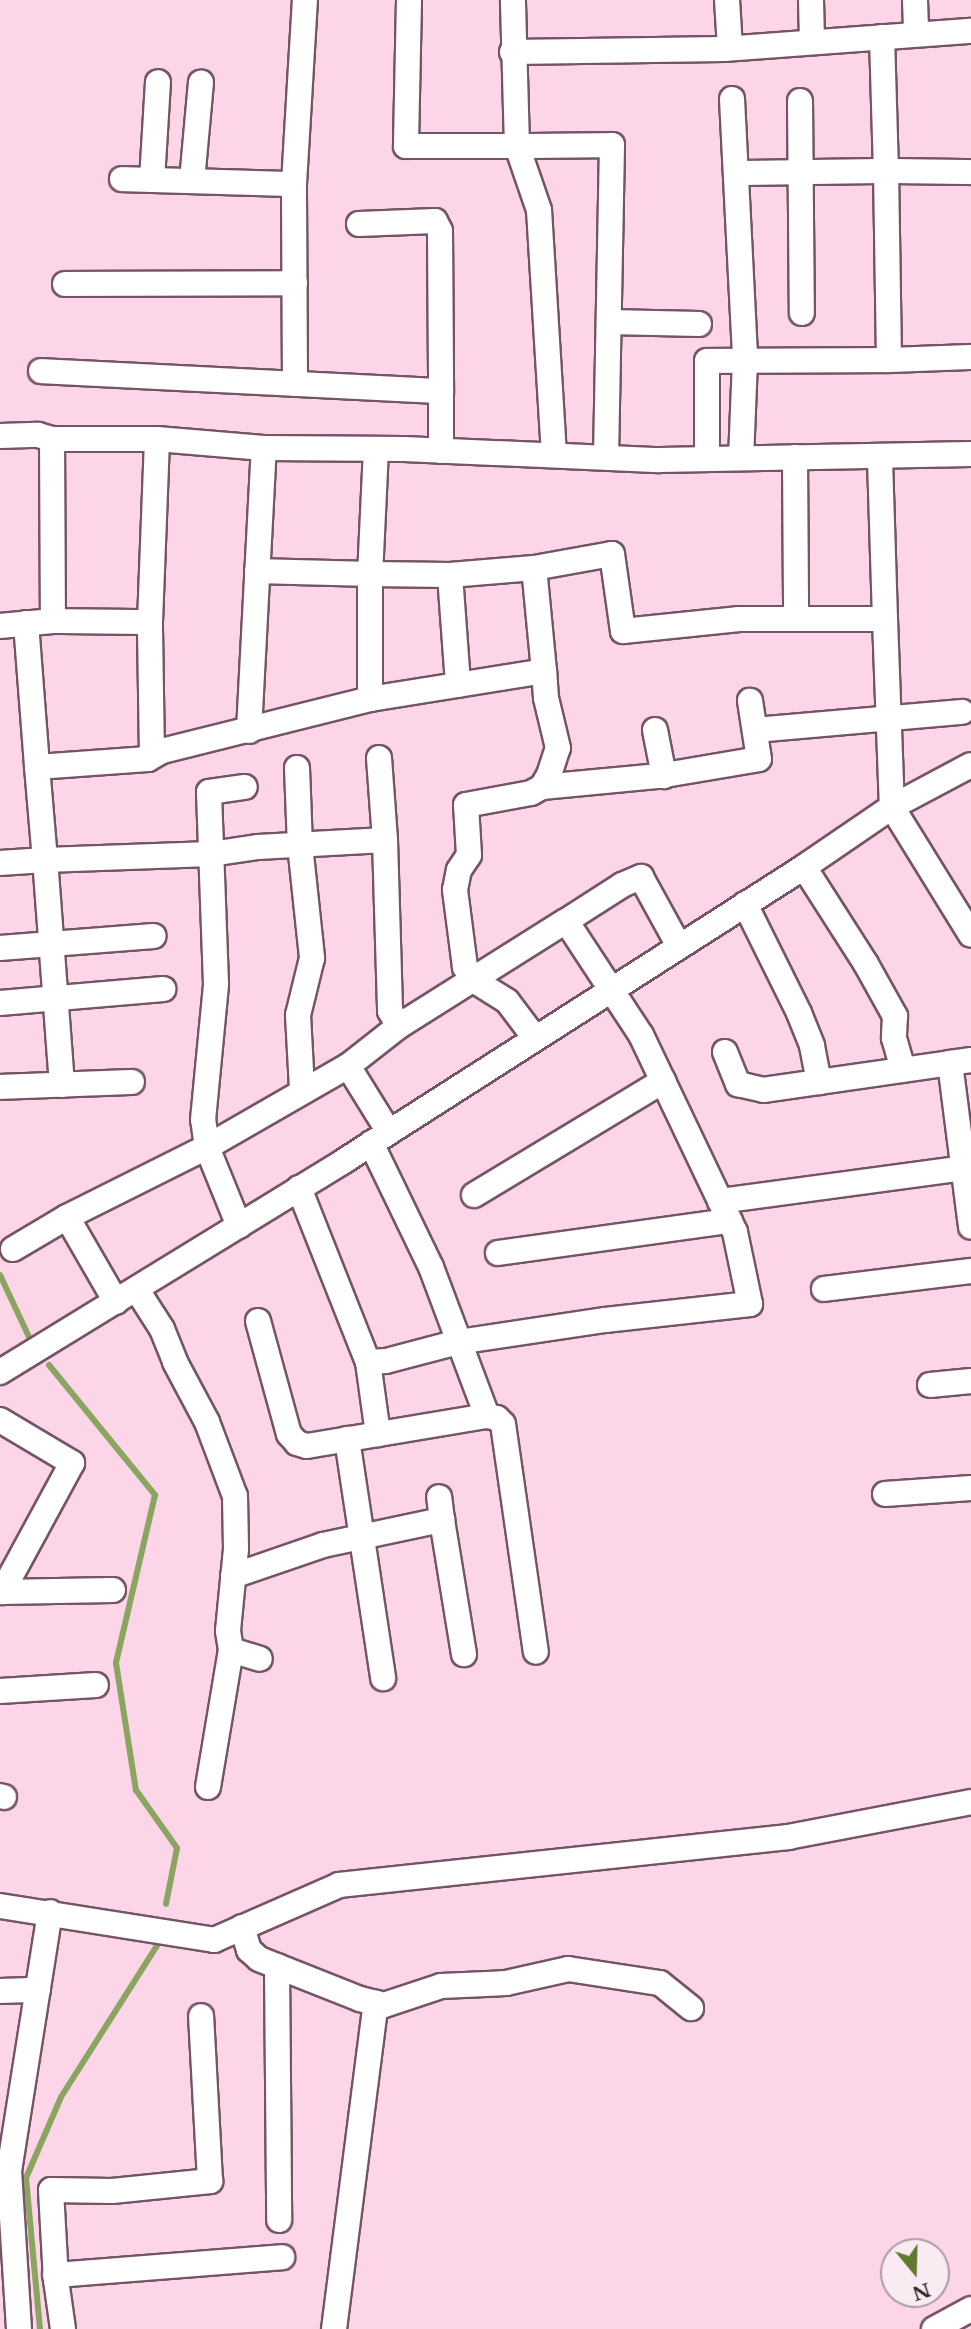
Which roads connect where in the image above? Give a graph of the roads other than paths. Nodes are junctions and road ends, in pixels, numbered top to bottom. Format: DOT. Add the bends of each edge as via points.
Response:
graph roads {
  1 [pos="305,0"];
  2 [pos="409,0"];
  3 [pos="513,0"];
  4 [pos="727,0"];
  5 [pos="811,0"];
  6 [pos="915,0"];
  7 [pos="971,31"];
  8 [pos="916,34"];
  9 [pos="882,37"];
  10 [pos="812,42"];
  11 [pos="730,48"];
  12 [pos="512,52"];
  13 [pos="158,82"];
  14 [pos="201,82"];
  15 [pos="732,99"];
  16 [pos="800,101"];
  17 [pos="517,146"];
  18 [pos="800,172"];
  19 [pos="886,172"];
  20 [pos="971,172"];
  21 [pos="737,173"];
  22 [pos="122,179"];
  23 [pos="152,180"];
  24 [pos="192,181"];
  25 [pos="294,184"];
  26 [pos="359,224"];
  27 [pos="295,283"];
  28 [pos="65,284"];
  29 [pos="802,313"];
  30 [pos="609,322"];
  31 [pos="699,324"];
  32 [pos="971,357"];
  33 [pos="745,360"];
  34 [pos="888,360"];
  35 [pos="41,372"];
  36 [pos="295,384"];
  37 [pos="442,391"];
  38 [pos="0,436"];
  39 [pos="52,439"];
  40 [pos="157,439"];
  41 [pos="264,448"];
  42 [pos="376,449"];
  43 [pos="441,451"];
  44 [pos="971,454"];
  45 [pos="554,455"];
  46 [pos="880,456"];
  47 [pos="606,457"];
  48 [pos="795,457"];
  49 [pos="741,458"];
  50 [pos="708,459"];
  51 [pos="534,568"];
  52 [pos="257,571"];
  53 [pos="370,574"];
  54 [pos="450,575"];
  55 [pos="796,619"];
  56 [pos="885,619"];
  57 [pos="53,621"];
  58 [pos="150,622"];
  59 [pos="26,623"];
  60 [pos="0,626"];
  61 [pos="544,671"];
  62 [pos="458,685"];
  63 [pos="370,699"];
  64 [pos="750,701"];
  65 [pos="962,712"];
  66 [pos="888,720"];
  67 [pos="655,730"];
  68 [pos="755,730"];
  69 [pos="249,731"];
  70 [pos="152,756"];
  71 [pos="379,758"];
  72 [pos="971,765"];
  73 [pos="37,767"];
  74 [pos="297,768"];
  75 [pos="664,776"];
  76 [pos="542,787"];
  77 [pos="245,788"];
  78 [pos="892,807"];
  79 [pos="386,840"];
  80 [pos="300,845"];
  81 [pos="211,854"];
  82 [pos="46,860"];
  83 [pos="0,863"];
  84 [pos="804,867"];
  85 [pos="745,904"];
  86 [pos="566,921"];
  87 [pos="971,935"];
  88 [pos="154,936"];
  89 [pos="51,945"];
  90 [pos="679,946"];
  91 [pos="0,948"];
  92 [pos="474,980"];
  93 [pos="163,989"];
  94 [pos="609,991"];
  95 [pos="55,998"];
  96 [pos="0,1003"];
  97 [pos="398,1027"];
  98 [pos="535,1038"];
  99 [pos="725,1052"];
  100 [pos="961,1062"];
  101 [pos="348,1066"];
  102 [pos="903,1070"];
  103 [pos="663,1081"];
  104 [pos="132,1082"];
  105 [pos="819,1082"];
  106 [pos="62,1085"];
  107 [pos="0,1087"];
  108 [pos="302,1090"];
  109 [pos="380,1138"];
  110 [pos="206,1147"];
  111 [pos="963,1168"];
  112 [pos="299,1188"];
  113 [pos="474,1195"];
  114 [pos="725,1211"];
  115 [pos="67,1217"];
  116 [pos="239,1226"];
  117 [pos="971,1227"];
  118 [pos="13,1249"];
  119 [pos="498,1253"];
  120 [pos="971,1271"];
  121 [pos="824,1289"];
  122 [pos="127,1296"];
  123 [pos="258,1321"];
  124 [pos="458,1342"];
  125 [pos="368,1362"];
  126 [pos="0,1372"];
  127 [pos="971,1381"];
  128 [pos="930,1385"];
  129 [pos="487,1416"];
  130 [pos="0,1420"];
  131 [pos="378,1434"];
  132 [pos="347,1439"];
  133 [pos="971,1488"];
  134 [pos="885,1494"];
  135 [pos="359,1537"];
  136 [pos="233,1576"];
  137 [pos="113,1590"];
  138 [pos="1,1592"];
  139 [pos="231,1650"];
  140 [pos="536,1652"];
  141 [pos="464,1654"];
  142 [pos="260,1659"];
  143 [pos="383,1678"];
  144 [pos="96,1685"];
  145 [pos="0,1691"];
  146 [pos="208,1787"];
  147 [pos="971,1802"];
  148 [pos="0,1906"];
  149 [pos="50,1912"];
  150 [pos="242,1927"];
  151 [pos="277,1966"];
  152 [pos="38,1990"];
  153 [pos="0,1991"];
  154 [pos="376,2003"];
  155 [pos="691,2008"];
  156 [pos="201,2016"];
  157 [pos="279,2220"];
  158 [pos="282,2258"];
  159 [pos="55,2274"];
  160 [pos="971,2309"];
  161 [pos="19,2329"];
  162 [pos="63,2329"];
  163 [pos="334,2329"];
  164 [pos="934,2329"];
  1 -- 25 [label="street"];
  2 -- 17 [label="street" via="406,146"];
  3 -- 12 [label="street"];
  4 -- 11 [label="street"];
  5 -- 10 [label="street"];
  6 -- 8 [label="street"];
  7 -- 8 [label="street"];
  8 -- 9 [label="street"];
  9 -- 10 [label="street"];
  9 -- 19 [label="street"];
  10 -- 11 [label="street"];
  11 -- 12 [label="street"];
  12 -- 17 [label="street"];
  13 -- 23 [label="street"];
  14 -- 24 [label="street"];
  15 -- 21 [label="street"];
  16 -- 18 [label="street"];
  17 -- 30 [label="street" via="612,145"];
  17 -- 45 [label="street" via="539,211"];
  18 -- 19 [label="street"];
  18 -- 21 [label="street"];
  18 -- 29 [label="street"];
  19 -- 20 [label="street"];
  19 -- 34 [label="street"];
  21 -- 33 [label="street"];
  22 -- 23 [label="street"];
  23 -- 24 [label="street"];
  24 -- 25 [label="street"];
  25 -- 27 [label="street"];
  26 -- 37 [label="street" via="435,221 440,231"];
  27 -- 28 [label="street"];
  27 -- 36 [label="street"];
  30 -- 31 [label="street"];
  30 -- 47 [label="street"];
  32 -- 34 [label="street"];
  33 -- 34 [label="street"];
  33 -- 49 [label="street"];
  33 -- 50 [label="street" via="707,360"];
  35 -- 36 [label="street"];
  36 -- 37 [label="street"];
  37 -- 43 [label="street"];
  38 -- 39 [label="street"];
  39 -- 40 [label="street"];
  39 -- 57 [label="street"];
  40 -- 41 [label="street"];
  40 -- 58 [label="street"];
  41 -- 42 [label="street"];
  41 -- 52 [label="street"];
  42 -- 43 [label="street"];
  42 -- 53 [label="street"];
  43 -- 45 [label="street"];
  44 -- 46 [label="street"];
  45 -- 47 [label="street"];
  46 -- 48 [label="street"];
  46 -- 56 [label="street"];
  47 -- 50 [label="street"];
  48 -- 49 [label="street"];
  48 -- 55 [label="street"];
  49 -- 50 [label="street"];
  51 -- 54 [label="street"];
  51 -- 55 [label="street" via="612,554 623,631 739,619"];
  51 -- 61 [label="street"];
  52 -- 53 [label="street"];
  52 -- 69 [label="street"];
  53 -- 54 [label="street"];
  53 -- 63 [label="street"];
  54 -- 62 [label="street"];
  55 -- 56 [label="street"];
  56 -- 66 [label="street"];
  57 -- 58 [label="street"];
  57 -- 59 [label="street"];
  58 -- 70 [label="street"];
  59 -- 60 [label="street"];
  59 -- 73 [label="street"];
  61 -- 62 [label="street"];
  61 -- 76 [label="street" via="558,748"];
  62 -- 63 [label="street"];
  63 -- 69 [label="street"];
  64 -- 68 [label="street"];
  65 -- 66 [label="street"];
  66 -- 68 [label="street"];
  66 -- 78 [label="street"];
  67 -- 75 [label="street"];
  68 -- 75 [label="street" via="759,759"];
  69 -- 70 [label="street"];
  70 -- 73 [label="street"];
  71 -- 79 [label="street"];
  72 -- 78 [label="street"];
  73 -- 82 [label="street"];
  74 -- 80 [label="street"];
  75 -- 76 [label="street"];
  76 -- 92 [label="street" via="466,804 469,855 459,870 455,890 465,967"];
  77 -- 81 [label="street" via="209,792"];
  78 -- 84 [label="street"];
  78 -- 87 [label="street"];
  79 -- 80 [label="street"];
  79 -- 97 [label="street" via="390,1011"];
  80 -- 81 [label="street"];
  80 -- 108 [label="street" via="312,958 298,1015"];
  81 -- 82 [label="street"];
  81 -- 110 [label="street" via="216,984 204,1120"];
  82 -- 83 [label="street"];
  82 -- 89 [label="street"];
  84 -- 85 [label="street"];
  84 -- 102 [label="street" via="895,1016 894,1038"];
  85 -- 90 [label="street"];
  85 -- 105 [label="street" via="799,1013"];
  86 -- 90 [label="street" via="641,877"];
  86 -- 92 [label="street"];
  86 -- 94 [label="street"];
  88 -- 89 [label="street"];
  89 -- 91 [label="street"];
  89 -- 95 [label="street"];
  90 -- 94 [label="street"];
  92 -- 97 [label="street"];
  92 -- 98 [label="street" via="507,1001"];
  93 -- 95 [label="street"];
  94 -- 98 [label="street"];
  94 -- 103 [label="street" via="641,1035"];
  95 -- 96 [label="street"];
  95 -- 106 [label="street"];
  97 -- 101 [label="street"];
  98 -- 109 [label="street"];
  99 -- 105 [label="street" via="738,1084 763,1090"];
  100 -- 102 [label="street"];
  100 -- 111 [label="street"];
  101 -- 108 [label="street"];
  101 -- 109 [label="street"];
  102 -- 105 [label="street"];
  103 -- 113 [label="street"];
  103 -- 114 [label="street"];
  104 -- 106 [label="street"];
  106 -- 107 [label="street"];
  108 -- 110 [label="street"];
  109 -- 112 [label="street"];
  109 -- 124 [label="street"];
  110 -- 115 [label="street"];
  110 -- 116 [label="street"];
  111 -- 114 [label="street"];
  111 -- 117 [label="street"];
  112 -- 116 [label="street"];
  112 -- 125 [label="street"];
  114 -- 119 [label="street"];
  114 -- 124 [label="street" via="735,1232 750,1304"];
  115 -- 118 [label="street"];
  115 -- 122 [label="street"];
  116 -- 122 [label="street"];
  120 -- 121 [label="street"];
  122 -- 126 [label="street"];
  122 -- 136 [label="street" via="162,1329 207,1422 235,1496"];
  123 -- 132 [label="street" via="289,1434 307,1446"];
  124 -- 125 [label="street"];
  124 -- 129 [label="street"];
  125 -- 131 [label="street"];
  127 -- 128 [label="street"];
  129 -- 131 [label="street"];
  129 -- 140 [label="street" via="503,1424"];
  130 -- 138 [label="street" via="72,1463"];
  131 -- 132 [label="street"];
  132 -- 135 [label="street"];
  133 -- 134 [label="street"];
  135 -- 136 [label="street" via="281,1557"];
  135 -- 141 [label="street" via="440,1508"];
  135 -- 143 [label="street"];
  136 -- 139 [label="street" via="228,1631"];
  137 -- 138 [label="street"];
  139 -- 142 [label="street"];
  139 -- 146 [label="street"];
  144 -- 145 [label="street"];
  147 -- 150 [label="street" via="788,1836 339,1885"];
  148 -- 149 [label="street"];
  149 -- 150 [label="street" via="214,1940"];
  149 -- 152 [label="street"];
  150 -- 151 [label="street" via="249,1950"];
  151 -- 154 [label="street"];
  151 -- 157 [label="street"];
  152 -- 153 [label="street"];
  152 -- 161 [label="street" via="9,2171"];
  154 -- 155 [label="street" via="384,2005 441,1986 506,1983 568,1969 660,1983"];
  154 -- 163 [label="street"];
  156 -- 159 [label="street" via="211,2181 112,2191 51,2190"];
  158 -- 159 [label="street"];
  159 -- 162 [label="street"];
  160 -- 164 [label="street"];
}
